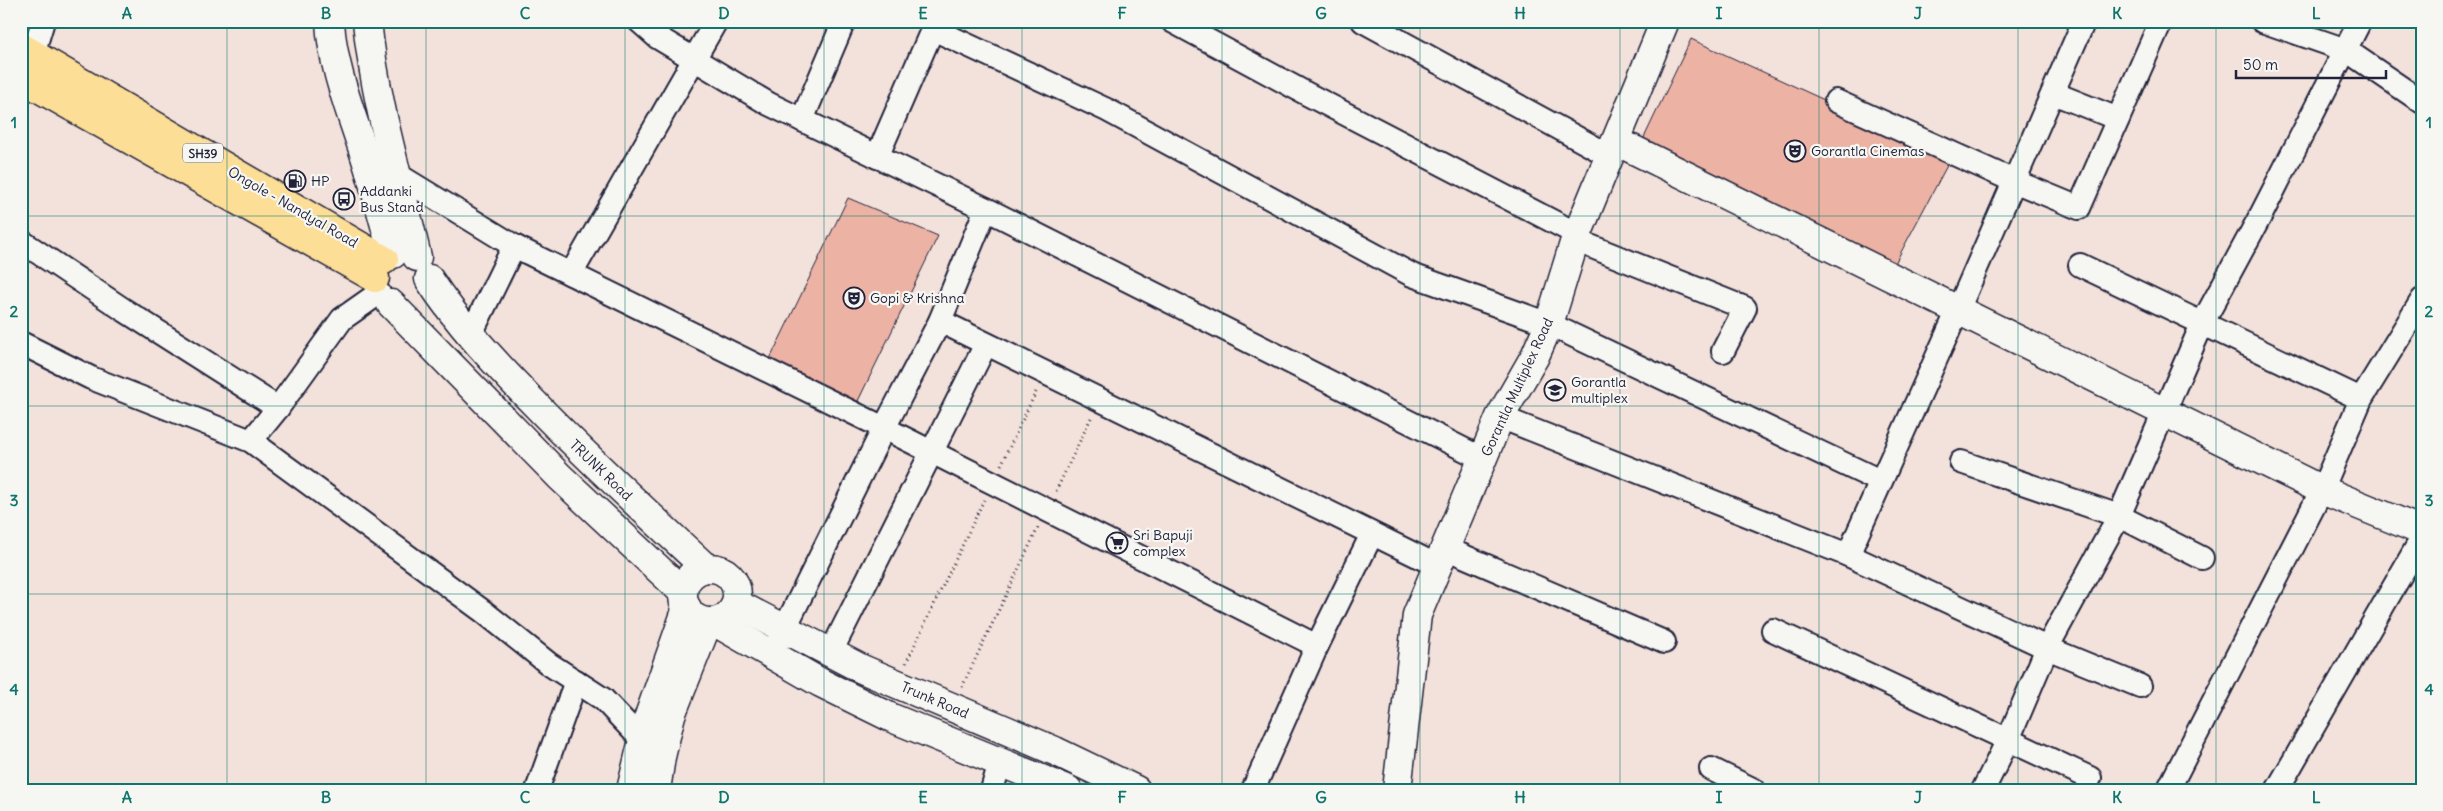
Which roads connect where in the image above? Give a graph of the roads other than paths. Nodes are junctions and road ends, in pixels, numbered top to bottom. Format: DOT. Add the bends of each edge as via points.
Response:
graph roads {
  1 [pos="43,21"];
  2 [pos="330,21"];
  3 [pos="367,21"];
  4 [pos="639,21"];
  5 [pos="716,21"];
  6 [pos="844,21"];
  7 [pos="1172,21"];
  8 [pos="1363,21"];
  9 [pos="1666,21"];
  10 [pos="2084,21"];
  11 [pos="2161,21"];
  12 [pos="2262,21"];
  13 [pos="2360,21"];
  14 [pos="934,25"];
  15 [pos="27,50"];
  16 [pos="2346,50"];
  17 [pos="694,60"];
  18 [pos="21,78"];
  19 [pos="2053,93"];
  20 [pos="1836,101"];
  21 [pos="2422,102"];
  22 [pos="2118,119"];
  23 [pos="802,120"];
  24 [pos="1613,149"];
  25 [pos="877,157"];
  26 [pos="398,175"];
  27 [pos="2014,181"];
  28 [pos="986,209"];
  29 [pos="1576,237"];
  30 [pos="21,241"];
  31 [pos="514,246"];
  32 [pos="2080,265"];
  33 [pos="571,274"];
  34 [pos="395,275"];
  35 [pos="2422,300"];
  36 [pos="1958,310"];
  37 [pos="940,322"];
  38 [pos="2203,322"];
  39 [pos="1549,324"];
  40 [pos="471,334"];
  41 [pos="21,343"];
  42 [pos="986,344"];
  43 [pos="1723,351"];
  44 [pos="2361,399"];
  45 [pos="278,408"];
  46 [pos="2163,412"];
  47 [pos="1500,417"];
  48 [pos="884,428"];
  49 [pos="251,441"];
  50 [pos="932,452"];
  51 [pos="1483,459"];
  52 [pos="1961,462"];
  53 [pos="1880,481"];
  54 [pos="2322,490"];
  55 [pos="2119,516"];
  56 [pos="2422,531"];
  57 [pos="1372,534"];
  58 [pos="2422,538"];
  59 [pos="1848,555"];
  60 [pos="1442,557"];
  61 [pos="2202,558"];
  62 [pos="706,568"];
  63 [pos="736,604"];
  64 [pos="698,611"];
  65 [pos="785,629"];
  66 [pos="1773,630"];
  67 [pos="1664,642"];
  68 [pos="835,644"];
  69 [pos="1318,646"];
  70 [pos="2047,648"];
  71 [pos="772,654"];
  72 [pos="576,681"];
  73 [pos="2140,686"];
  74 [pos="2008,740"];
  75 [pos="652,744"];
  76 [pos="1000,762"];
  77 [pos="1711,769"];
  78 [pos="2090,778"];
  79 [pos="536,790"];
  80 [pos="631,790"];
  81 [pos="656,790"];
  82 [pos="992,790"];
  83 [pos="1068,790"];
  84 [pos="1136,790"];
  85 [pos="1253,790"];
  86 [pos="1397,790"];
  87 [pos="1754,790"];
  88 [pos="1983,790"];
  89 [pos="2168,790"];
  90 [pos="2277,790"];
  1 -- 15 [label="street"];
  2 -- 34 [label="main road" via="330,36 340,79 368,165"];
  3 -- 26 [label="main road" via="373,72"];
  4 -- 17 [label="street" via="657,37"];
  5 -- 17 [label="street"];
  6 -- 23 [label="street"];
  7 -- 29 [label="street"];
  8 -- 24 [label="street"];
  9 -- 24 [label="main road, Gorantla Multiplex Road"];
  10 -- 19 [label="street"];
  11 -- 22 [label="street"];
  12 -- 16 [label="street"];
  13 -- 16 [label="street"];
  14 -- 25 [label="street"];
  14 -- 39 [label="street" via="1106,110 1412,274"];
  15 -- 34 [label="main road, Ongole - Nandyal Road / SH39"];
  16 -- 21 [label="street"];
  16 -- 38 [label="street"];
  17 -- 23 [label="street"];
  17 -- 33 [label="street"];
  18 -- 34 [label="main road, Ongole - Nandyal Road / SH39"];
  19 -- 22 [label="street"];
  19 -- 27 [label="street"];
  20 -- 27 [label="street"];
  22 -- 27 [label="street" via="2079,208"];
  23 -- 25 [label="street"];
  24 -- 29 [label="main road, Gorantla Multiplex Road"];
  24 -- 36 [label="main road"];
  25 -- 28 [label="street"];
  26 -- 31 [label="street"];
  26 -- 34 [label="main road"];
  27 -- 36 [label="street"];
  28 -- 37 [label="street"];
  28 -- 51 [label="street"];
  29 -- 39 [label="main road, Gorantla Multiplex Road"];
  29 -- 43 [label="street" via="1745,308"];
  30 -- 45 [label="street"];
  31 -- 33 [label="street"];
  31 -- 40 [label="street"];
  32 -- 38 [label="street"];
  33 -- 48 [label="street"];
  34 -- 40 [label="main road, TRUNK Road"];
  34 -- 45 [label="street" via="342,319"];
  34 -- 64 [label="main road" via="560,477"];
  35 -- 44 [label="street"];
  36 -- 46 [label="main road"];
  36 -- 53 [label="street"];
  37 -- 42 [label="street"];
  37 -- 48 [label="street"];
  38 -- 44 [label="street"];
  38 -- 46 [label="street"];
  39 -- 47 [label="main road, Gorantla Multiplex Road" via="1535,356"];
  39 -- 53 [label="street"];
  40 -- 62 [label="main road, TRUNK Road" via="499,368 584,456"];
  41 -- 49 [label="street" via="91,378"];
  42 -- 50 [label="street"];
  42 -- 57 [label="street"];
  44 -- 54 [label="street"];
  45 -- 49 [label="street"];
  46 -- 54 [label="main road"];
  46 -- 55 [label="street"];
  47 -- 51 [label="main road, Gorantla Multiplex Road"];
  47 -- 59 [label="street"];
  48 -- 50 [label="street"];
  48 -- 65 [label="street"];
  49 -- 72 [label="street"];
  50 -- 68 [label="street"];
  50 -- 69 [label="street"];
  51 -- 60 [label="main road, Gorantla Multiplex Road"];
  52 -- 55 [label="street"];
  53 -- 59 [label="street"];
  54 -- 56 [label="main road"];
  54 -- 89 [label="street"];
  55 -- 61 [label="street"];
  55 -- 70 [label="street"];
  57 -- 60 [label="street"];
  57 -- 69 [label="street"];
  58 -- 90 [label="street"];
  59 -- 70 [label="street"];
  60 -- 67 [label="street"];
  60 -- 86 [label="main road, Gorantla Multiplex Road" via="1417,616"];
  62 -- 63 [label="main road" via="720,569 732,577 738,590"];
  62 -- 64 [label="main road" via="695,572 687,581"];
  63 -- 64 [label="main road" via="728,616"];
  63 -- 65 [label="main road, Trunk Road"];
  64 -- 71 [label="main road"];
  64 -- 75 [label="main road" via="671,715"];
  65 -- 71 [label="street"];
  65 -- 84 [label="main road, Trunk Road" via="862,669 1055,751"];
  66 -- 74 [label="street"];
  69 -- 85 [label="street"];
  70 -- 73 [label="street"];
  70 -- 74 [label="street"];
  71 -- 76 [label="main road" via="821,683 892,718"];
  72 -- 75 [label="street" via="603,700"];
  72 -- 79 [label="street"];
  74 -- 78 [label="street"];
  74 -- 88 [label="street"];
  75 -- 80 [label="main road"];
  75 -- 81 [label="main road"];
  76 -- 82 [label="street"];
  76 -- 83 [label="main road"];
  77 -- 87 [label="street"];
}
